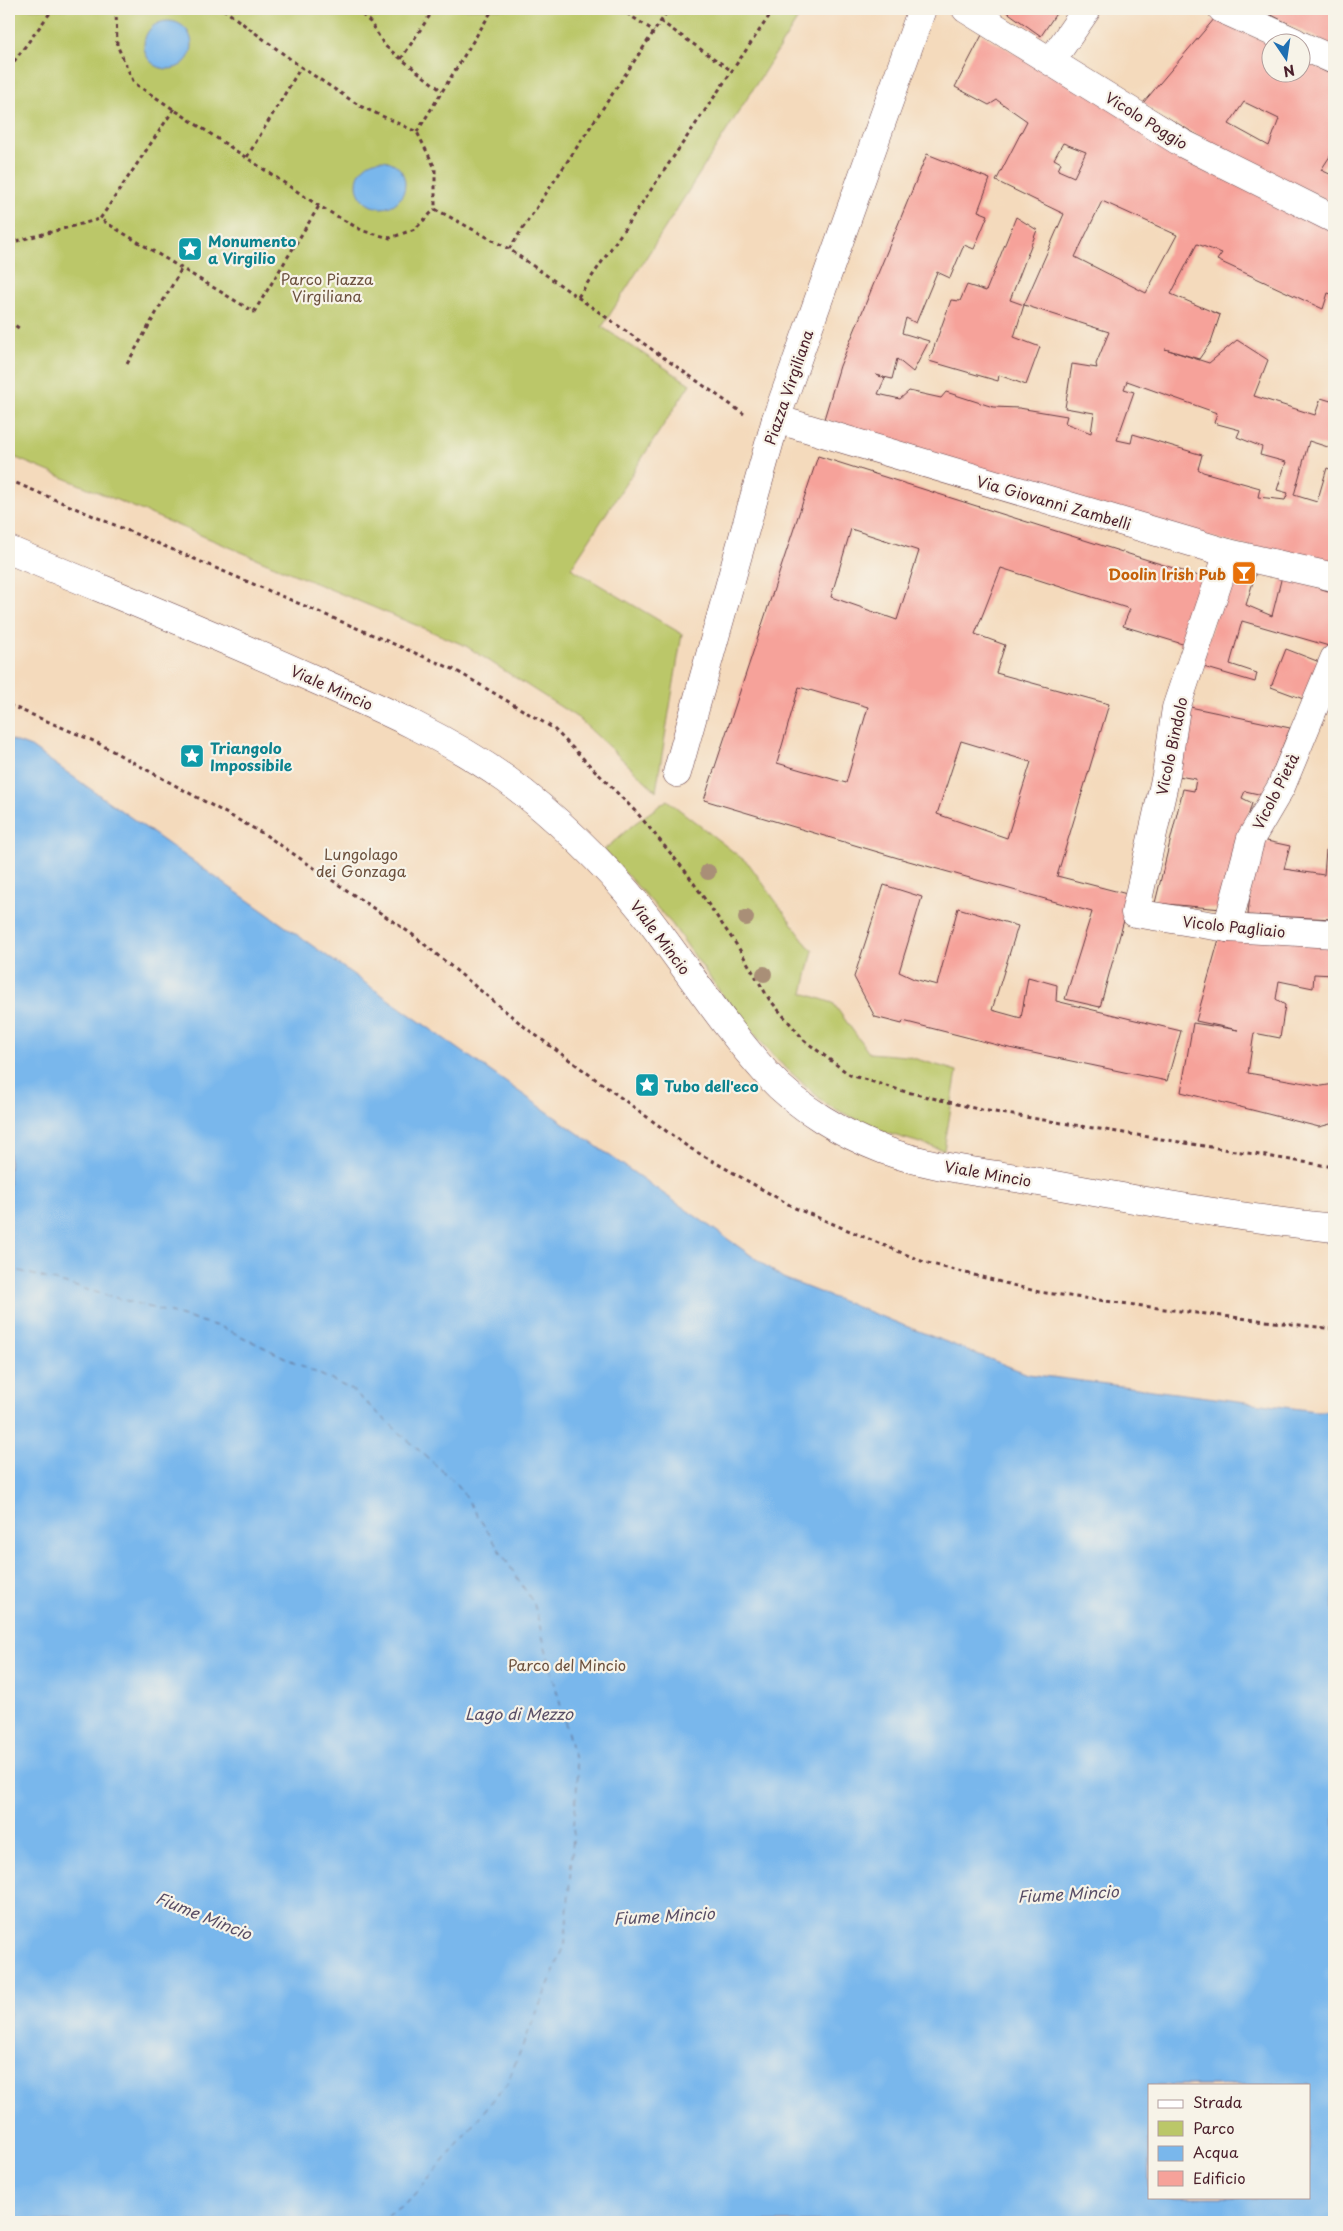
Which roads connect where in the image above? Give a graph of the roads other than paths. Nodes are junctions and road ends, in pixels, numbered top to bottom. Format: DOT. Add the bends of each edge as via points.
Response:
graph roads {
  1 [pos="922,9"];
  2 [pos="966,9"];
  3 [pos="1087,9"];
  4 [pos="1222,9"];
  5 [pos="1273,32"];
  6 [pos="1310,49"];
  7 [pos="1052,60"];
  8 [pos="1334,60"];
  9 [pos="1334,219"];
  10 [pos="776,419"];
  11 [pos="9,550"];
  12 [pos="1228,553"];
  13 [pos="1334,577"];
  14 [pos="1334,659"];
  15 [pos="677,773"];
  16 [pos="1135,914"];
  17 [pos="1227,928"];
  18 [pos="1334,934"];
  19 [pos="1334,1228"];
  1 -- 10 [label="street, Piazza Virgiliana"];
  2 -- 7 [label="street, Vicolo Poggio"];
  3 -- 7 [label="street"];
  4 -- 5 [label="street"];
  6 -- 8 [label="street"];
  7 -- 9 [label="street, Vicolo Poggio" via="1182,143"];
  10 -- 12 [label="street, Via Giovanni Zambelli"];
  10 -- 15 [label="street, Piazza Virgiliana"];
  11 -- 19 [label="street, Viale Mincio" via="282,664 401,718 461,750 509,782 594,858 639,906 736,1037 771,1078 816,1115 854,1138 888,1152 926,1162"];
  12 -- 13 [label="street, Via Giovanni Zambelli"];
  12 -- 16 [label="street, Vicolo Bindolo" via="1176,708 1166,775"];
  14 -- 17 [label="street, Vicolo Pietà" via="1281,787 1251,838"];
  16 -- 17 [label="street, Vicolo Pagliaio"];
  17 -- 18 [label="street, Vicolo Pagliaio"];
}
